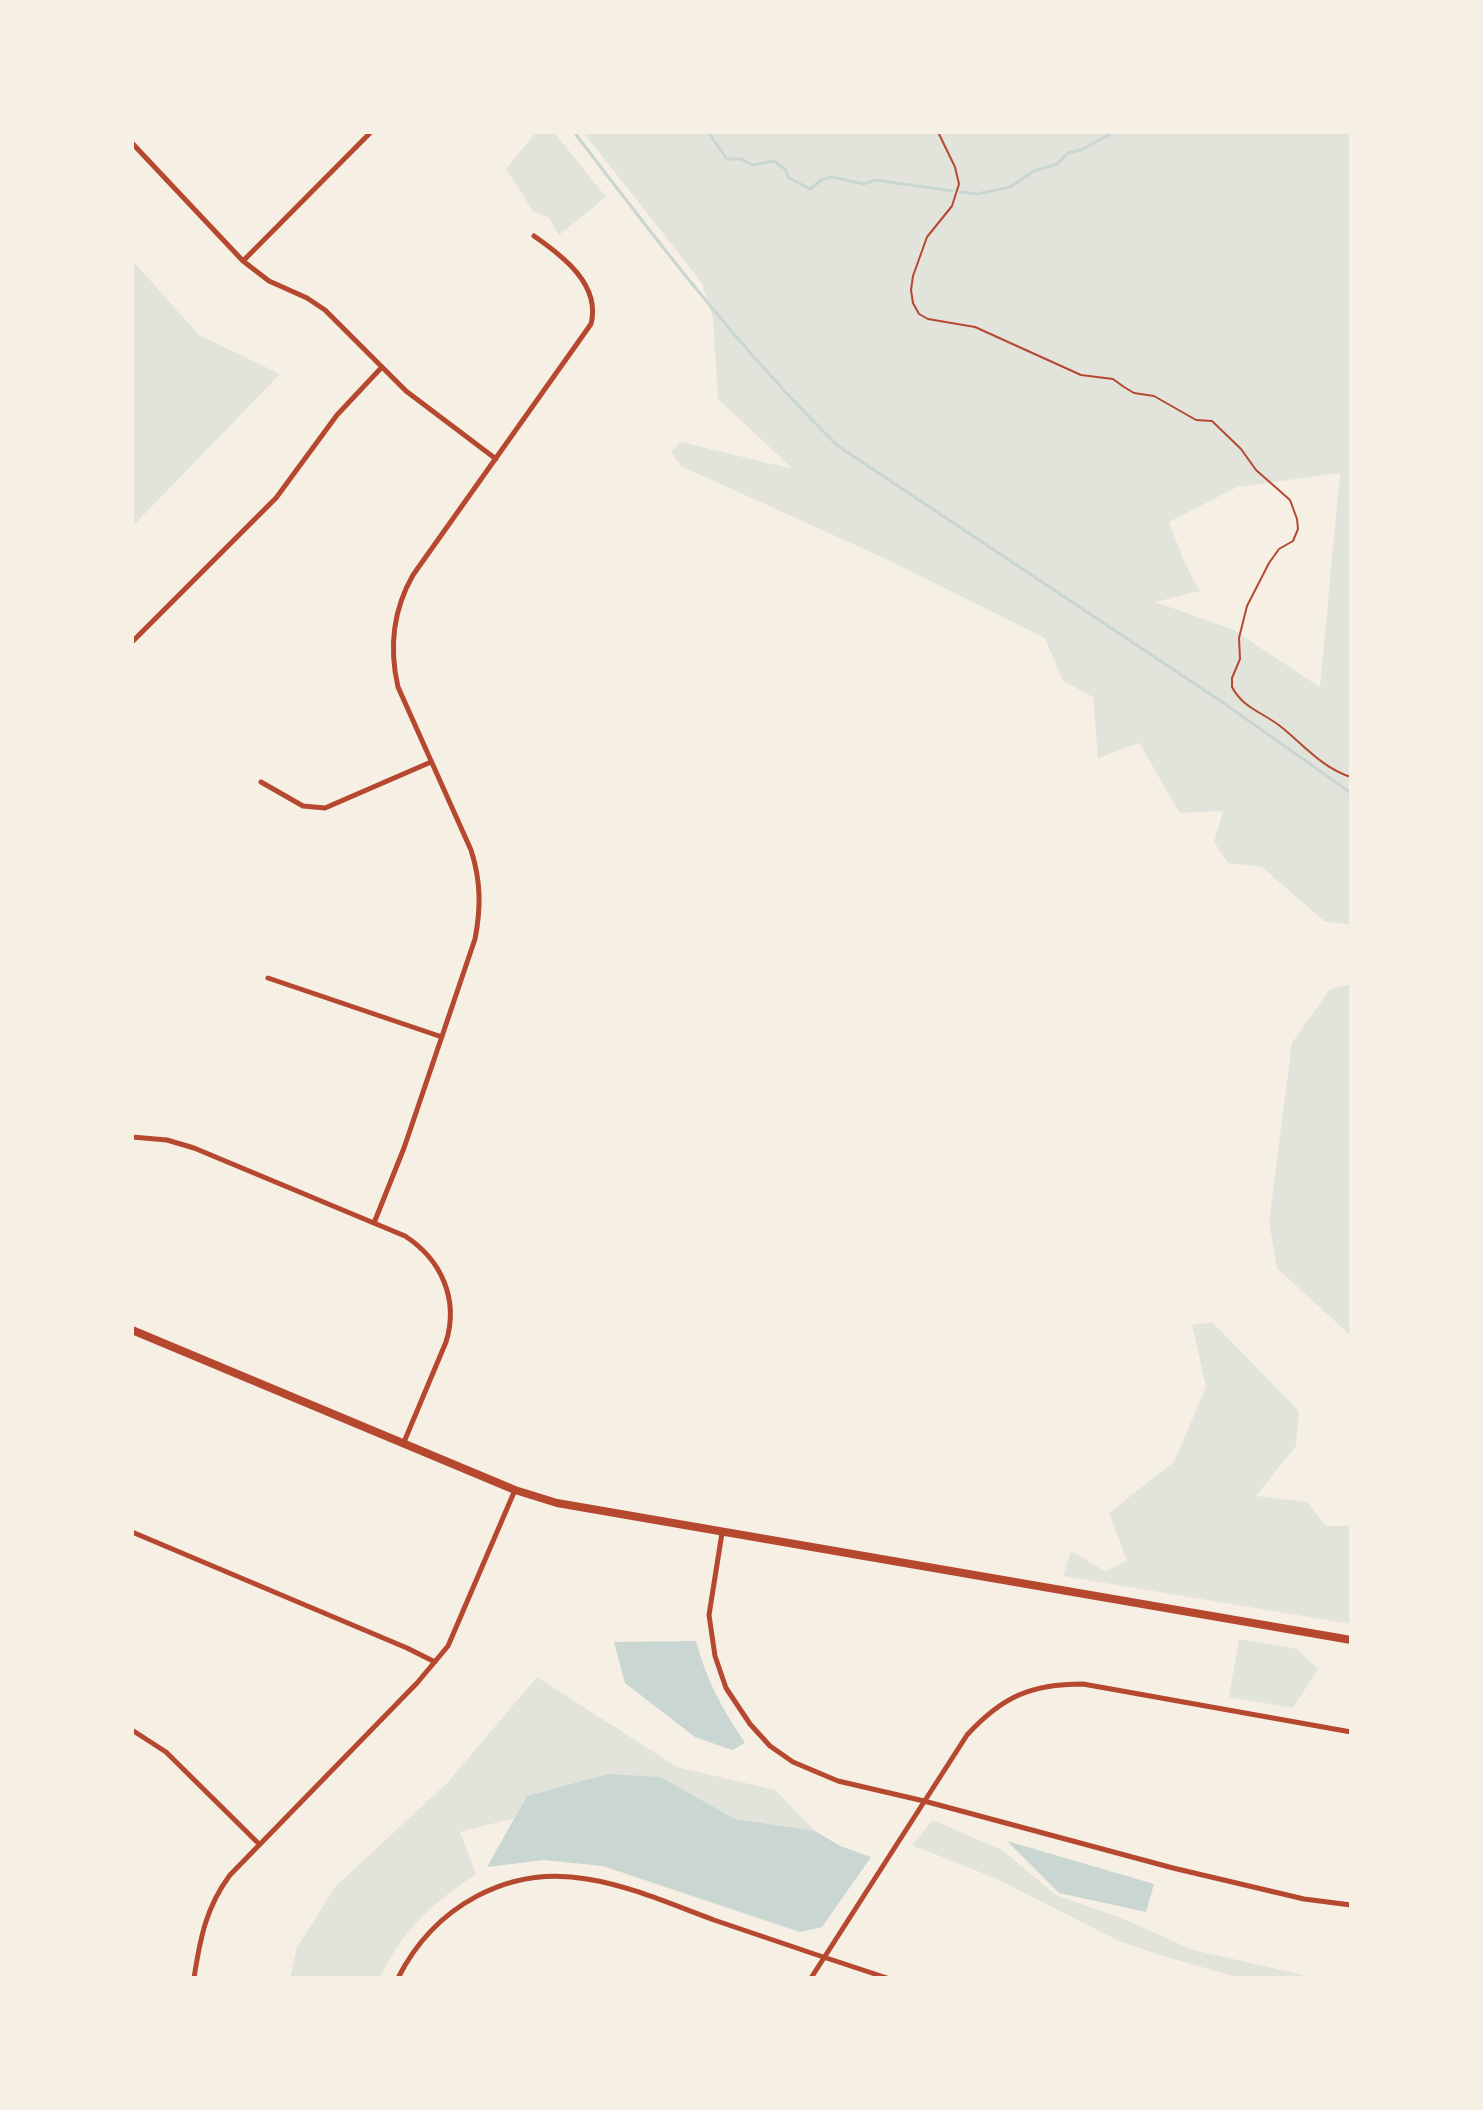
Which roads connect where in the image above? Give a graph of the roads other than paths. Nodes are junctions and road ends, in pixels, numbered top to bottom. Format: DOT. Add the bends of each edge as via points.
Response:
graph roads {
  1 [pos="371,132"];
  2 [pos="132,143"];
  3 [pos="534,236"];
  4 [pos="243,261"];
  5 [pos="382,367"];
  6 [pos="496,459"];
  7 [pos="132,642"];
  8 [pos="431,762"];
  9 [pos="261,782"];
  10 [pos="268,978"];
  11 [pos="442,1037"];
  12 [pos="132,1137"];
  13 [pos="374,1223"];
  14 [pos="132,1330"];
  15 [pos="404,1442"];
  16 [pos="515,1490"];
  17 [pos="132,1532"];
  18 [pos="722,1533"];
  19 [pos="1351,1640"];
  20 [pos="435,1662"];
  21 [pos="132,1730"];
  22 [pos="1351,1732"];
  23 [pos="924,1801"];
  24 [pos="259,1844"];
  25 [pos="1351,1905"];
  26 [pos="823,1958"];
  27 [pos="194,1978"];
  28 [pos="398,1978"];
  29 [pos="811,1978"];
  30 [pos="887,1978"];
  1 -- 4 [label="street"];
  2 -- 4 [label="street"];
  3 -- 6 [label="street" via="560,253 576,273 588,289 594,313 587,332"];
  4 -- 5 [label="street" via="269,281 314,302"];
  5 -- 6 [label="street" via="414,398"];
  5 -- 7 [label="street" via="337,415 276,498"];
  6 -- 8 [label="street" via="413,575 399,604 395,673"];
  8 -- 9 [label="street" via="325,808 303,806"];
  8 -- 11 [label="street" via="471,850 480,895 475,939"];
  10 -- 11 [label="street"];
  11 -- 13 [label="street"];
  12 -- 13 [label="street" via="194,1148"];
  13 -- 15 [label="street" via="405,1236 430,1257 445,1281 451,1307 446,1342"];
  14 -- 15 [label="main road"];
  15 -- 16 [label="main road"];
  16 -- 18 [label="main road"];
  16 -- 20 [label="street" via="462,1618"];
  17 -- 20 [label="street"];
  18 -- 19 [label="main road"];
  18 -- 23 [label="street" via="709,1615 715,1656 726,1688 750,1724 793,1762 838,1781"];
  20 -- 24 [label="street"];
  21 -- 24 [label="street" via="166,1752"];
  22 -- 23 [label="street" via="1083,1684 1037,1687 1002,1702 984,1717"];
  23 -- 25 [label="street" via="1187,1871"];
  23 -- 26 [label="street"];
  24 -- 27 [label="street" via="211,1904"];
  26 -- 28 [label="street" via="605,1882 545,1876 504,1883 455,1908 427,1934"];
  26 -- 29 [label="street"];
  26 -- 30 [label="street"];
}
